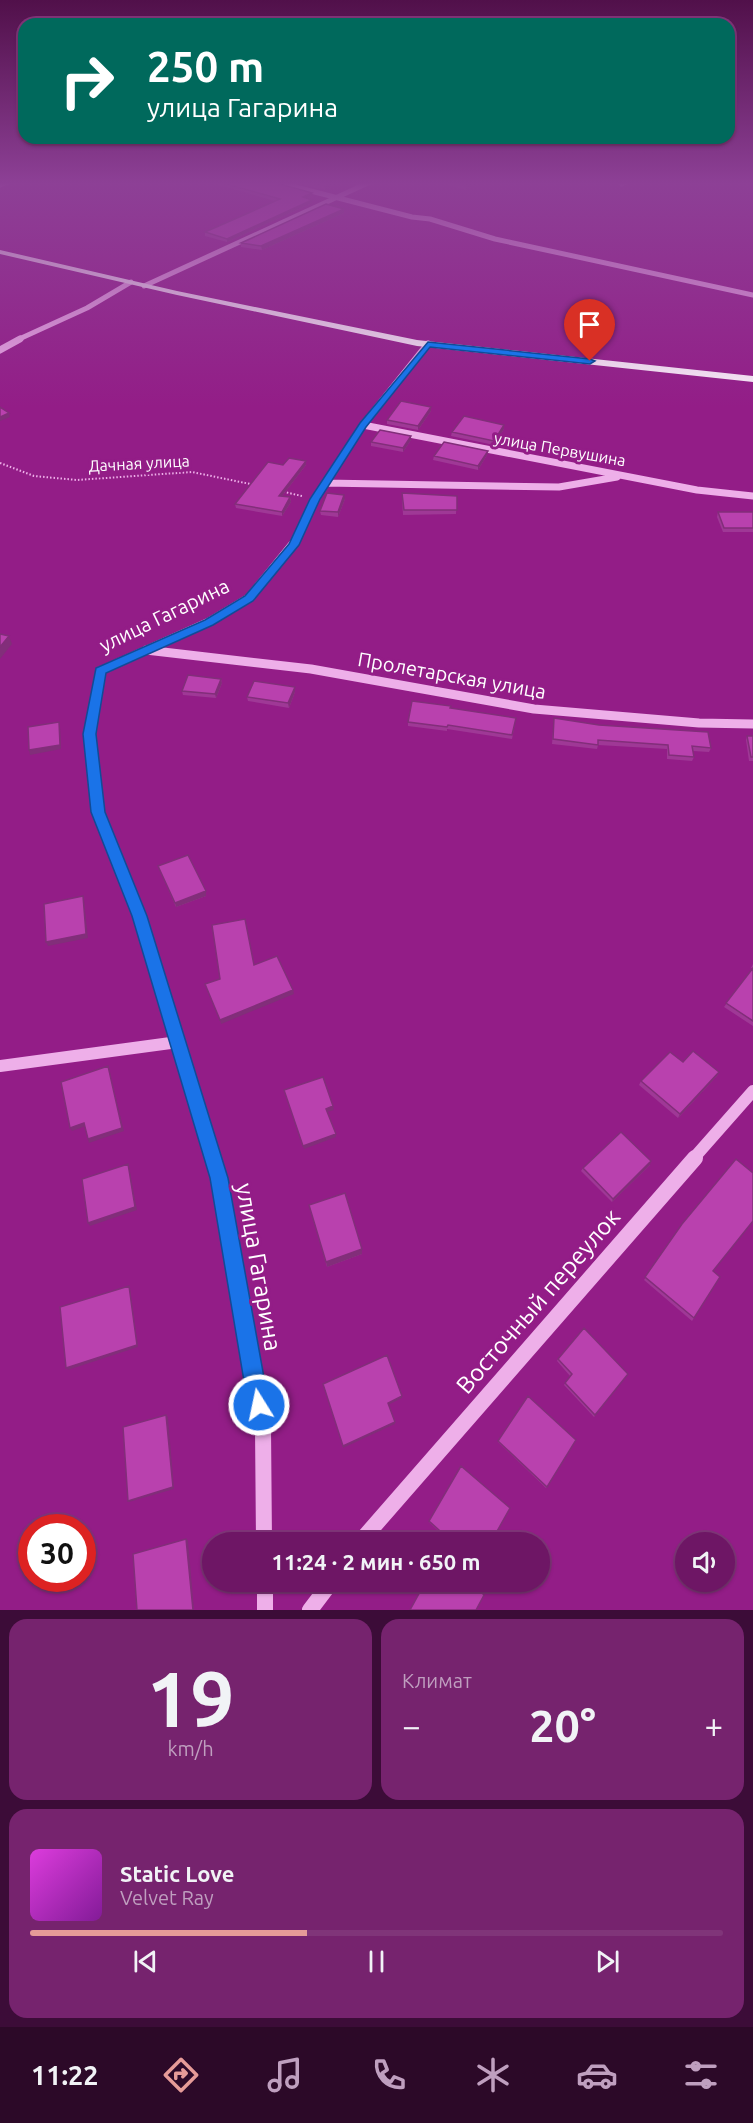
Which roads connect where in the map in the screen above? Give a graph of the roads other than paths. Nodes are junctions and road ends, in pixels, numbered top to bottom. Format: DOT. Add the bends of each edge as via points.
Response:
graph roads {
  1 [pos="22,257"];
  2 [pos="205,257"];
  3 [pos="579,257"];
  4 [pos="131,282"];
  5 [pos="144,285"];
  6 [pos="753,295"];
  7 [pos="428,344"];
  8 [pos="0,350"];
  9 [pos="753,379"];
  10 [pos="363,425"];
  11 [pos="630,475"];
  12 [pos="325,483"];
  13 [pos="753,496"];
  14 [pos="146,650"];
  15 [pos="753,724"];
  16 [pos="178,1042"];
  17 [pos="0,1066"];
  18 [pos="753,1091"];
  19 [pos="264,1532"];
  20 [pos="369,1532"];
  21 [pos="265,1592"];
  22 [pos="324,1592"];
  23 [pos="265,1610"];
  24 [pos="310,1610"];
  1 -- 4 [label="main road"];
  2 -- 5 [label="street"];
  3 -- 6 [label="street"];
  4 -- 5 [label="main road"];
  4 -- 8 [label="street"];
  5 -- 7 [label="main road"];
  7 -- 9 [label="main road"];
  7 -- 10 [label="street, улица Гагарина"];
  10 -- 11 [label="street, улица Первушина"];
  10 -- 12 [label="street, улица Гагарина"];
  11 -- 12 [label="street" via="559,488"];
  11 -- 13 [label="street, улица Первушина" via="697,490"];
  12 -- 14 [label="street, улица Гагарина" via="293,545 249,598 209,622"];
  14 -- 15 [label="street, Пролетарская улица" via="311,669 534,709"];
  14 -- 16 [label="street, улица Гагарина" via="100,671 89,734 98,812 140,916"];
  16 -- 17 [label="street"];
  16 -- 19 [label="street, улица Гагарина" via="219,1178 263,1428"];
  18 -- 20 [label="street, Восточный переулок"];
  21 -- 23 [label="street"];
  22 -- 24 [label="street"];
}
